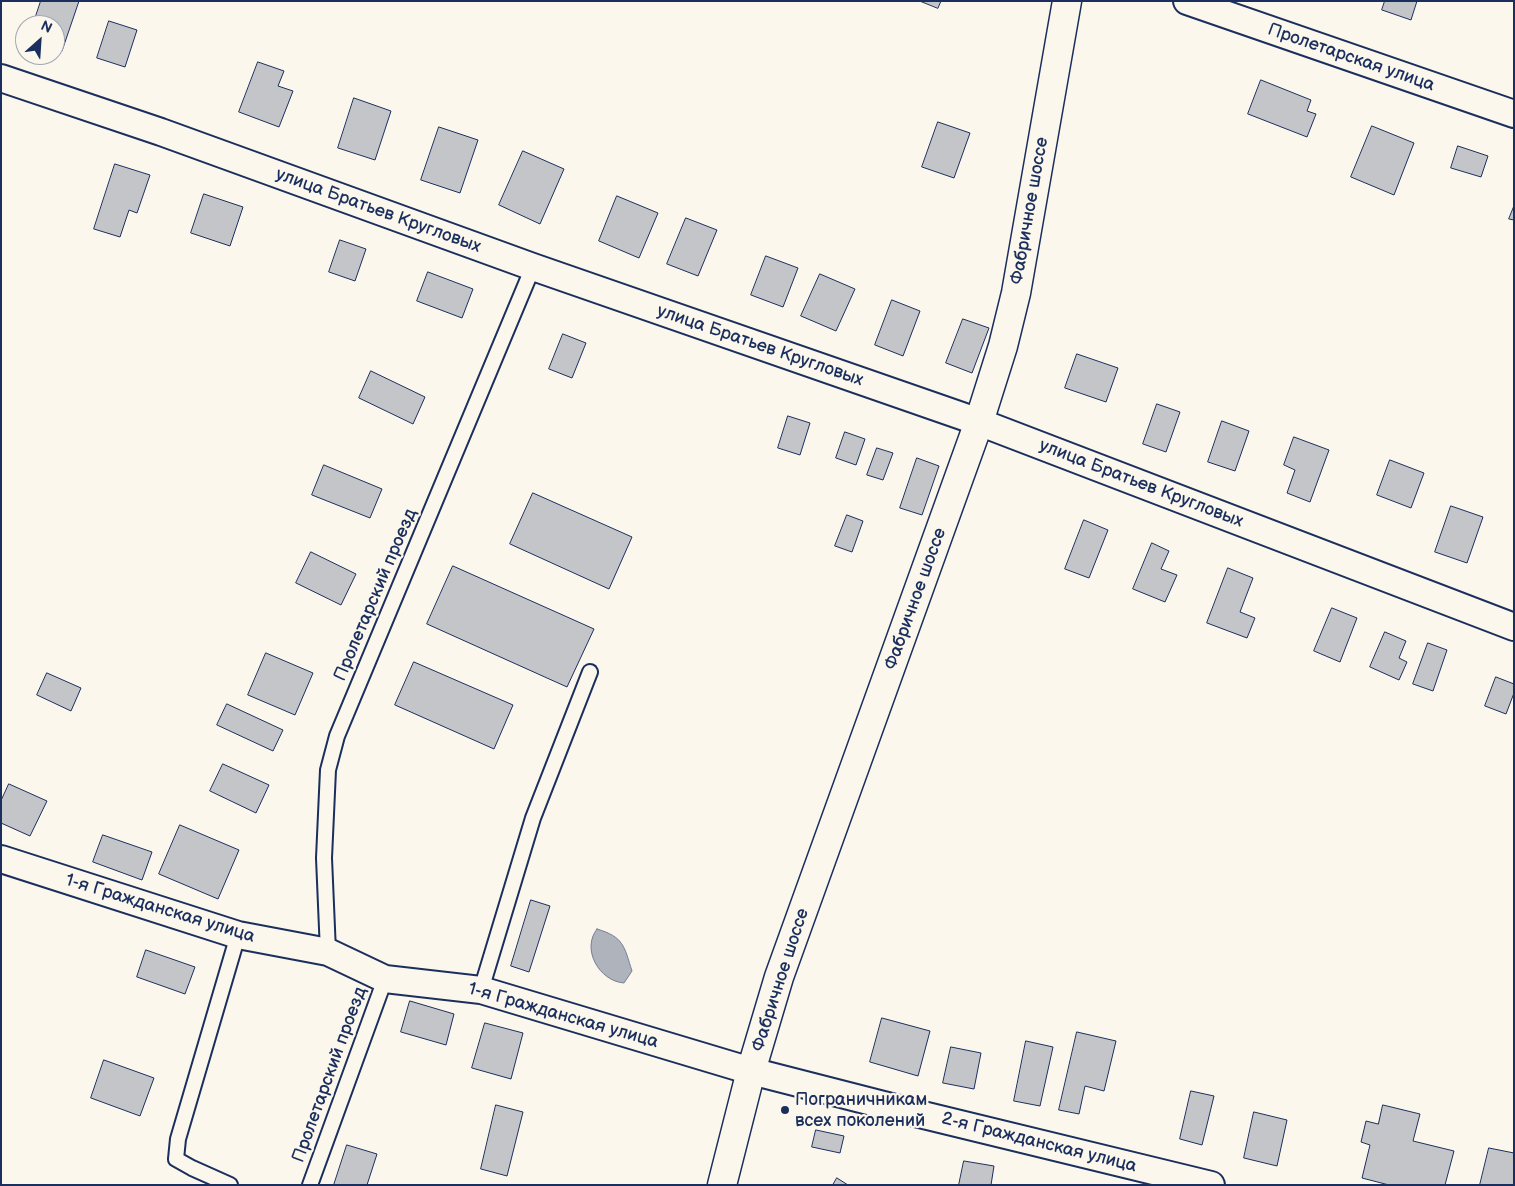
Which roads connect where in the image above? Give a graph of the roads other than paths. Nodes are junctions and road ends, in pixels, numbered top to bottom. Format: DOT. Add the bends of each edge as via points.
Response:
graph roads {
  1 [pos="1067,1"];
  2 [pos="1188,1"];
  3 [pos="1,78"];
  4 [pos="1514,114"];
  5 [pos="533,268"];
  6 [pos="979,422"];
  7 [pos="1514,627"];
  8 [pos="590,672"];
  9 [pos="1,859"];
  10 [pos="238,935"];
  11 [pos="328,952"];
  12 [pos="386,979"];
  13 [pos="481,990"];
  14 [pos="752,1071"];
  15 [pos="230,1185"];
  16 [pos="310,1185"];
  17 [pos="722,1185"];
  18 [pos="1211,1185"];
  1 -- 6 [label="main road, Фабричное шоссе" via="1016,293"];
  2 -- 4 [label="street, Пролетарская улица"];
  3 -- 5 [label="street, улица Братьев Кругловых" via="161,132"];
  5 -- 6 [label="street, улица Братьев Кругловых"];
  5 -- 11 [label="lane, Пролетарский проезд" via="337,736 328,770 324,858"];
  6 -- 7 [label="street, улица Братьев Кругловых"];
  6 -- 14 [label="main road, Фабричное шоссе" via="779,977"];
  8 -- 13 [label="lane" via="533,818"];
  9 -- 10 [label="street, 1-я Гражданская улица"];
  10 -- 11 [label="street, 1-я Гражданская улица"];
  10 -- 15 [label="lane" via="178,1139 176,1159"];
  11 -- 12 [label="street, 1-я Гражданская улица"];
  12 -- 13 [label="street, 1-я Гражданская улица"];
  12 -- 16 [label="lane, Пролетарский проезд"];
  13 -- 14 [label="street, 1-я Гражданская улица"];
  14 -- 17 [label="main road, Фабричное шоссе"];
  14 -- 18 [label="street, 2-я Гражданская улица"];
}
